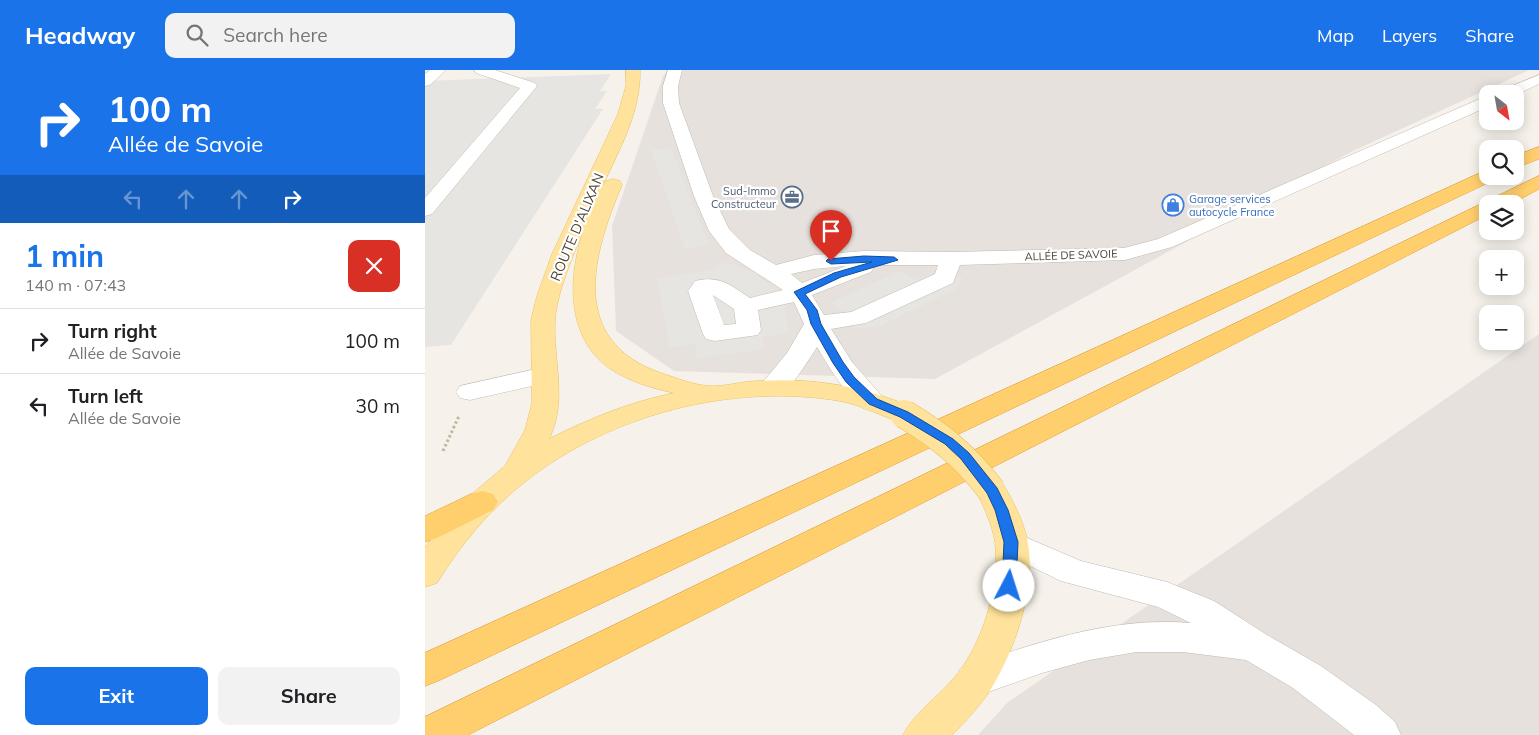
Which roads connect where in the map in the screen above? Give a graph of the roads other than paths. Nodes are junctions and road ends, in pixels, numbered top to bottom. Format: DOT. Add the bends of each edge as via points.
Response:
graph roads {
  1 [pos="439,70"];
  2 [pos="481,70"];
  3 [pos="633,70"];
  4 [pos="648,70"];
  5 [pos="675,70"];
  6 [pos="1539,79"];
  7 [pos="425,82"];
  8 [pos="1524,86"];
  9 [pos="1479,105"];
  10 [pos="1539,152"];
  11 [pos="1524,159"];
  12 [pos="1479,180"];
  13 [pos="1539,182"];
  14 [pos="1514,195"];
  15 [pos="425,210"];
  16 [pos="1479,212"];
  17 [pos="951,259"];
  18 [pos="894,260"];
  19 [pos="776,272"];
  20 [pos="799,292"];
  21 [pos="746,306"];
  22 [pos="816,324"];
  23 [pos="545,374"];
  24 [pos="771,388"];
  25 [pos="470,392"];
  26 [pos="707,394"];
  27 [pos="873,402"];
  28 [pos="517,472"];
  29 [pos="482,502"];
  30 [pos="425,530"];
  31 [pos="1011,542"];
  32 [pos="425,574"];
  33 [pos="1254,646"];
  34 [pos="425,670"];
  35 [pos="974,681"];
  36 [pos="428,735"];
  37 [pos="923,735"];
  38 [pos="1381,735"];
  1 -- 7 [label="street"];
  2 -- 15 [label="street" via="530,86"];
  3 -- 23 [label="main road, ROUTE D'ALIXAN" via="633,86 626,114 563,254 549,296 543,320"];
  4 -- 26 [label="main road, ROUTE D'ALIXAN" via="643,116 586,256 585,312 599,342 616,361 647,377"];
  5 -- 19 [label="street" via="671,75 671,101 708,210 736,251"];
  6 -- 8 [label="street"];
  9 -- 17 [label="street, ALLÉE DE SAVOIE" via="1165,243 1125,254"];
  10 -- 11 [label="highway"];
  12 -- 34 [label="highway"];
  13 -- 14 [label="highway"];
  16 -- 36 [label="highway"];
  17 -- 18 [label="street, ALLÉE DE SAVOIE"];
  17 -- 22 [label="street" via="945,278 857,318"];
  18 -- 19 [label="street, ALLÉE DE SAVOIE" via="864,258 814,262"];
  18 -- 20 [label="street, ALLÉE DE SAVOIE" via="837,275"];
  19 -- 20 [label="street"];
  20 -- 21 [label="street, ALLÉE DE SAVOIE"];
  20 -- 22 [label="street" via="812,310"];
  22 -- 24 [label="street" via="807,344"];
  22 -- 27 [label="street" via="850,380"];
  23 -- 25 [label="street"];
  23 -- 28 [label="main road, ROUTE D'ALIXAN" via="543,416"];
  24 -- 26 [label="main road"];
  24 -- 27 [label="main road" via="805,388"];
  26 -- 28 [label="main road" via="640,411 603,425 551,450"];
  27 -- 31 [label="main road, bridge" via="904,414 965,456 993,491"];
  28 -- 29 [label="main road"];
  29 -- 30 [label="highway"];
  29 -- 32 [label="main road" via="439,550"];
  31 -- 33 [label="street" via="1073,572 1167,596 1201,611"];
  31 -- 35 [label="main road" via="1010,578 1003,613 992,646"];
  33 -- 35 [label="street" via="1189,636 1121,639 1066,650"];
  33 -- 38 [label="street" via="1307,677"];
  35 -- 37 [label="main road"];
}
